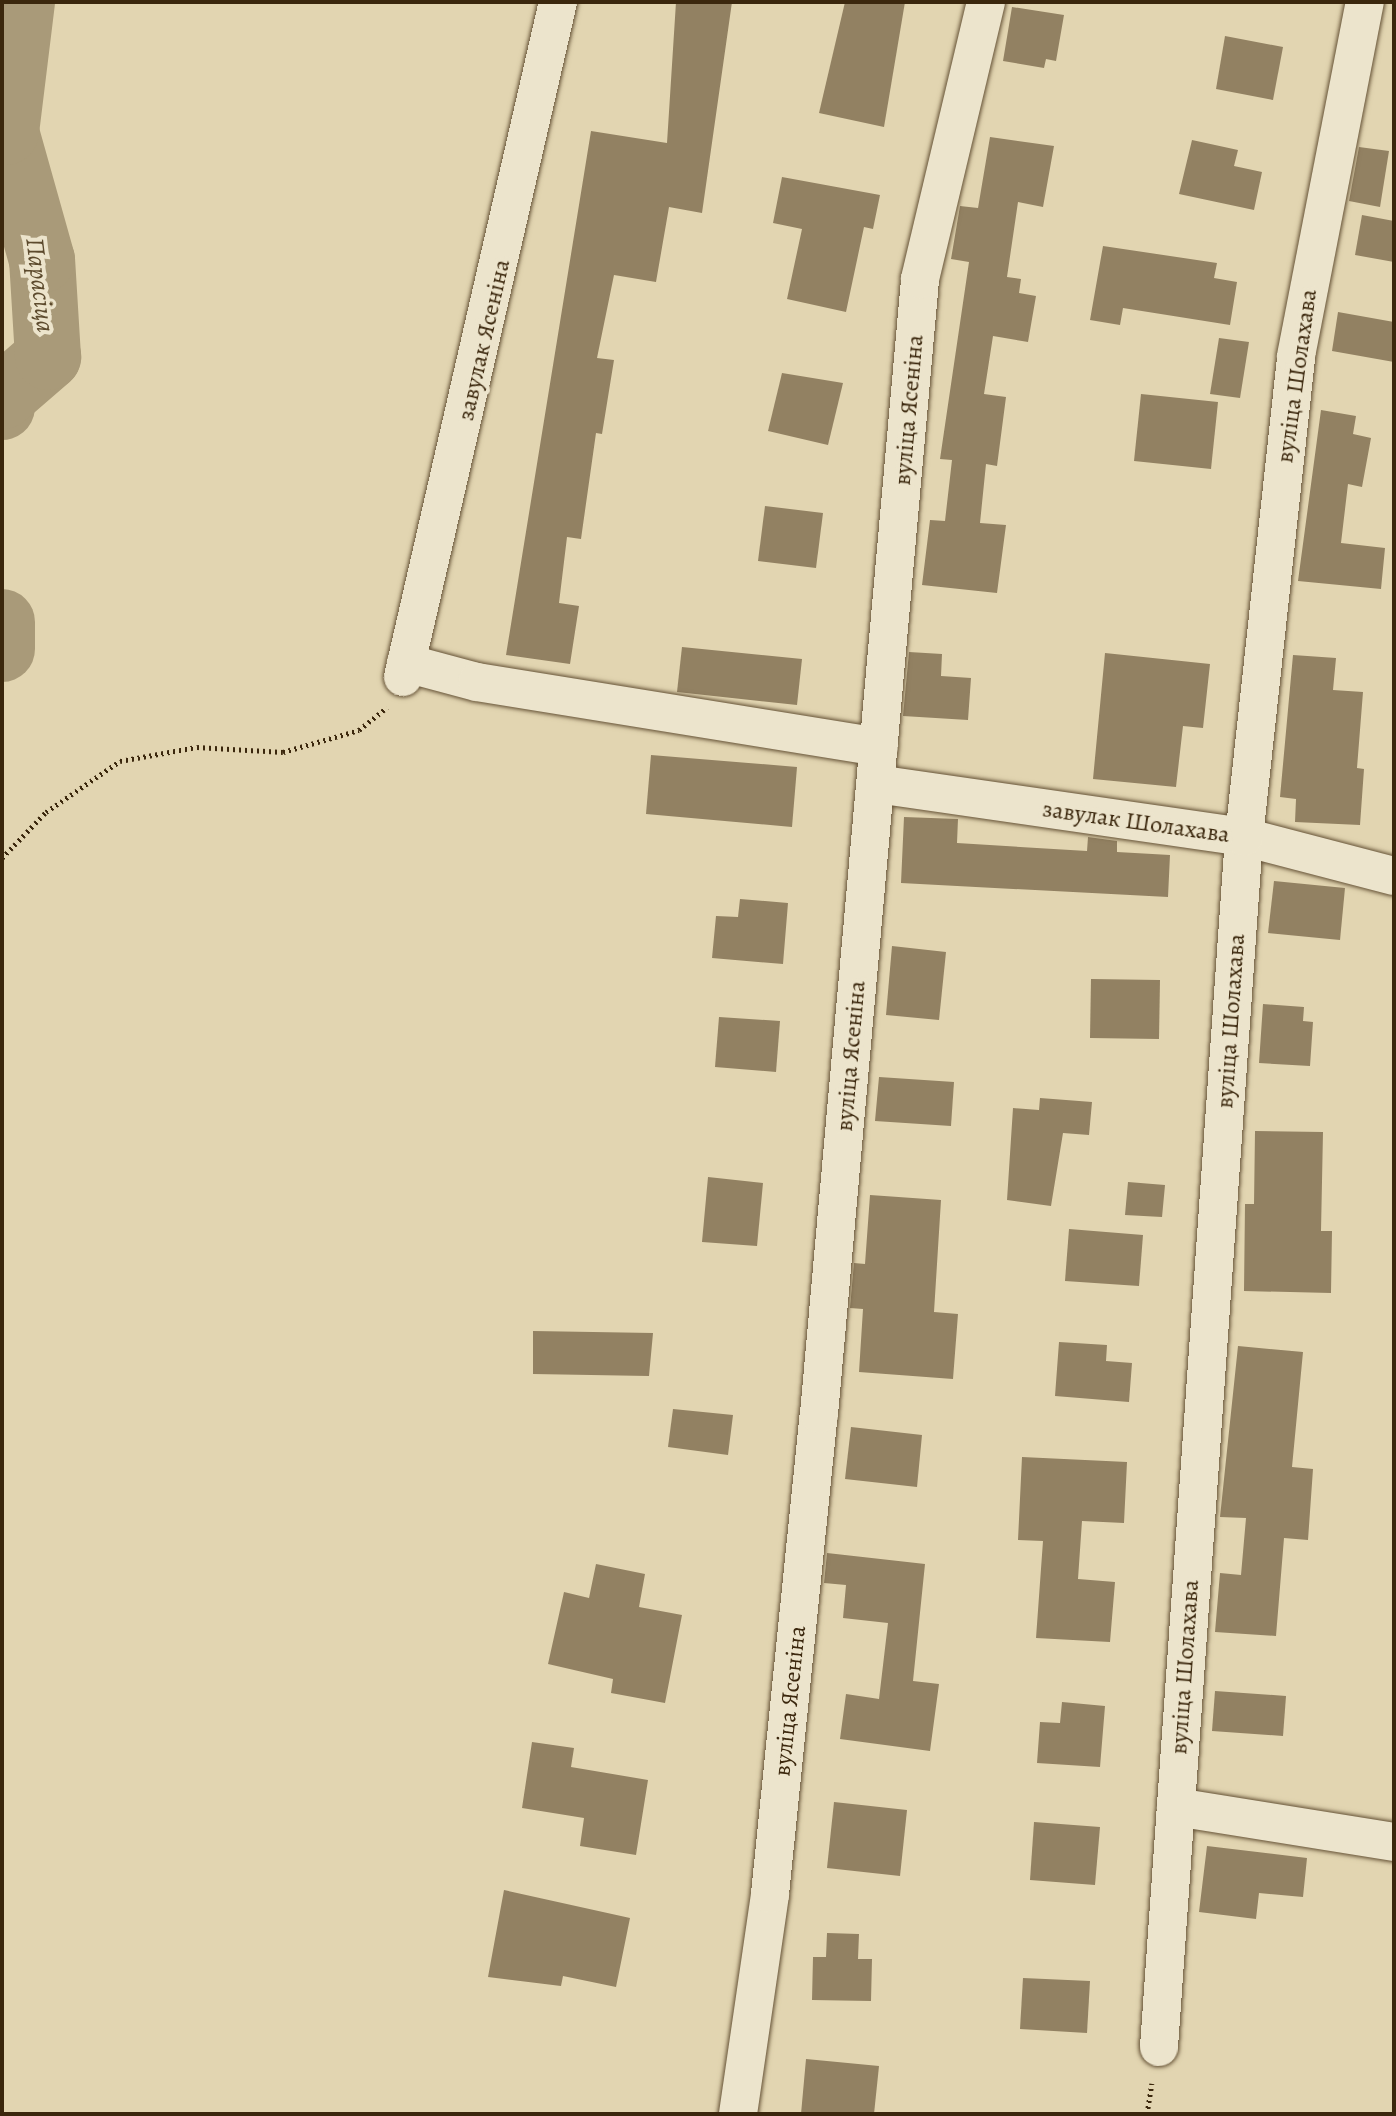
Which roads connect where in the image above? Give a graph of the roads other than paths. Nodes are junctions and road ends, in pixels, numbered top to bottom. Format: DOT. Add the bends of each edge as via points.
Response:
graph roads {
  1 [pos="558,2"];
  2 [pos="986,2"];
  3 [pos="1365,2"];
  4 [pos="405,670"];
  5 [pos="878,766"];
  6 [pos="1244,837"];
  7 [pos="1394,876"];
  8 [pos="1176,1807"];
  9 [pos="1394,1842"];
  10 [pos="1159,2047"];
  11 [pos="738,2114"];
  1 -- 4 [label="street, завулак Ясеніна"];
  2 -- 5 [label="street, вуліца Ясеніна" via="920,279"];
  3 -- 6 [label="street, вуліца Шолахава" via="1296,356"];
  4 -- 5 [label="street, завулак Шолахава"];
  5 -- 6 [label="street, завулак Шолахава"];
  5 -- 11 [label="street, вуліца Ясеніна" via="772,1879"];
  6 -- 7 [label="street, завулак Шолахава"];
  6 -- 8 [label="street, вуліца Шолахава"];
  8 -- 9 [label="street"];
  8 -- 10 [label="street, вуліца Шолахава"];
}
